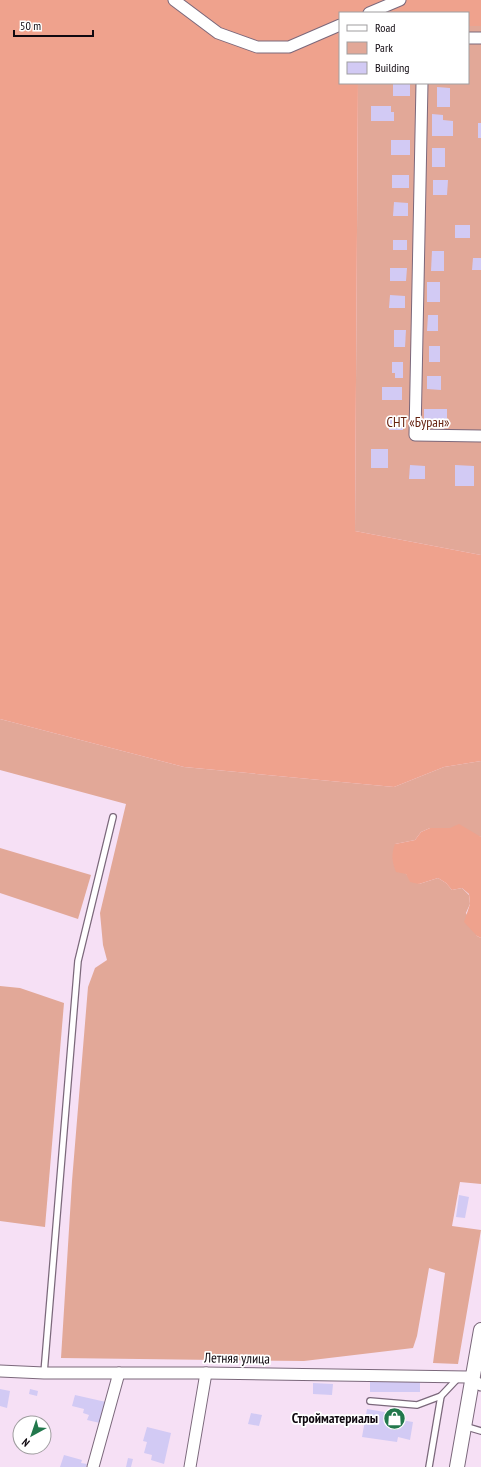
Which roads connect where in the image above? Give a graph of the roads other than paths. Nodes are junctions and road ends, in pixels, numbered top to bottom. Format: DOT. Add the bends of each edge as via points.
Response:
graph roads {
  1 [pos="174,0"];
  2 [pos="400,0"];
  3 [pos="371,12"];
  4 [pos="339,25"];
  5 [pos="469,38"];
  6 [pos="481,38"];
  7 [pos="422,84"];
  8 [pos="481,436"];
  9 [pos="114,818"];
  10 [pos="481,1330"];
  11 [pos="0,1371"];
  12 [pos="44,1373"];
  13 [pos="119,1373"];
  14 [pos="206,1373"];
  15 [pos="471,1380"];
  16 [pos="441,1396"];
  17 [pos="370,1401"];
  18 [pos="464,1426"];
  19 [pos="481,1431"];
  20 [pos="93,1467"];
  21 [pos="190,1467"];
  22 [pos="429,1467"];
  23 [pos="457,1467"];
  1 -- 4 [label="street" via="218,33 257,47 289,47"];
  2 -- 3 [label="street"];
  5 -- 6 [label="street"];
  7 -- 8 [label="street" via="415,435"];
  9 -- 12 [label="lane" via="78,961"];
  10 -- 15 [label="street"];
  11 -- 12 [label="street, Летняя улица"];
  12 -- 13 [label="street, Летняя улица"];
  13 -- 14 [label="street, Летняя улица"];
  13 -- 20 [label="street"];
  14 -- 15 [label="street, Летняя улица"];
  14 -- 21 [label="street"];
  15 -- 16 [label="lane"];
  15 -- 18 [label="street"];
  16 -- 17 [label="lane" via="417,1405"];
  16 -- 22 [label="lane"];
  18 -- 19 [label="lane"];
  18 -- 23 [label="street"];
}
